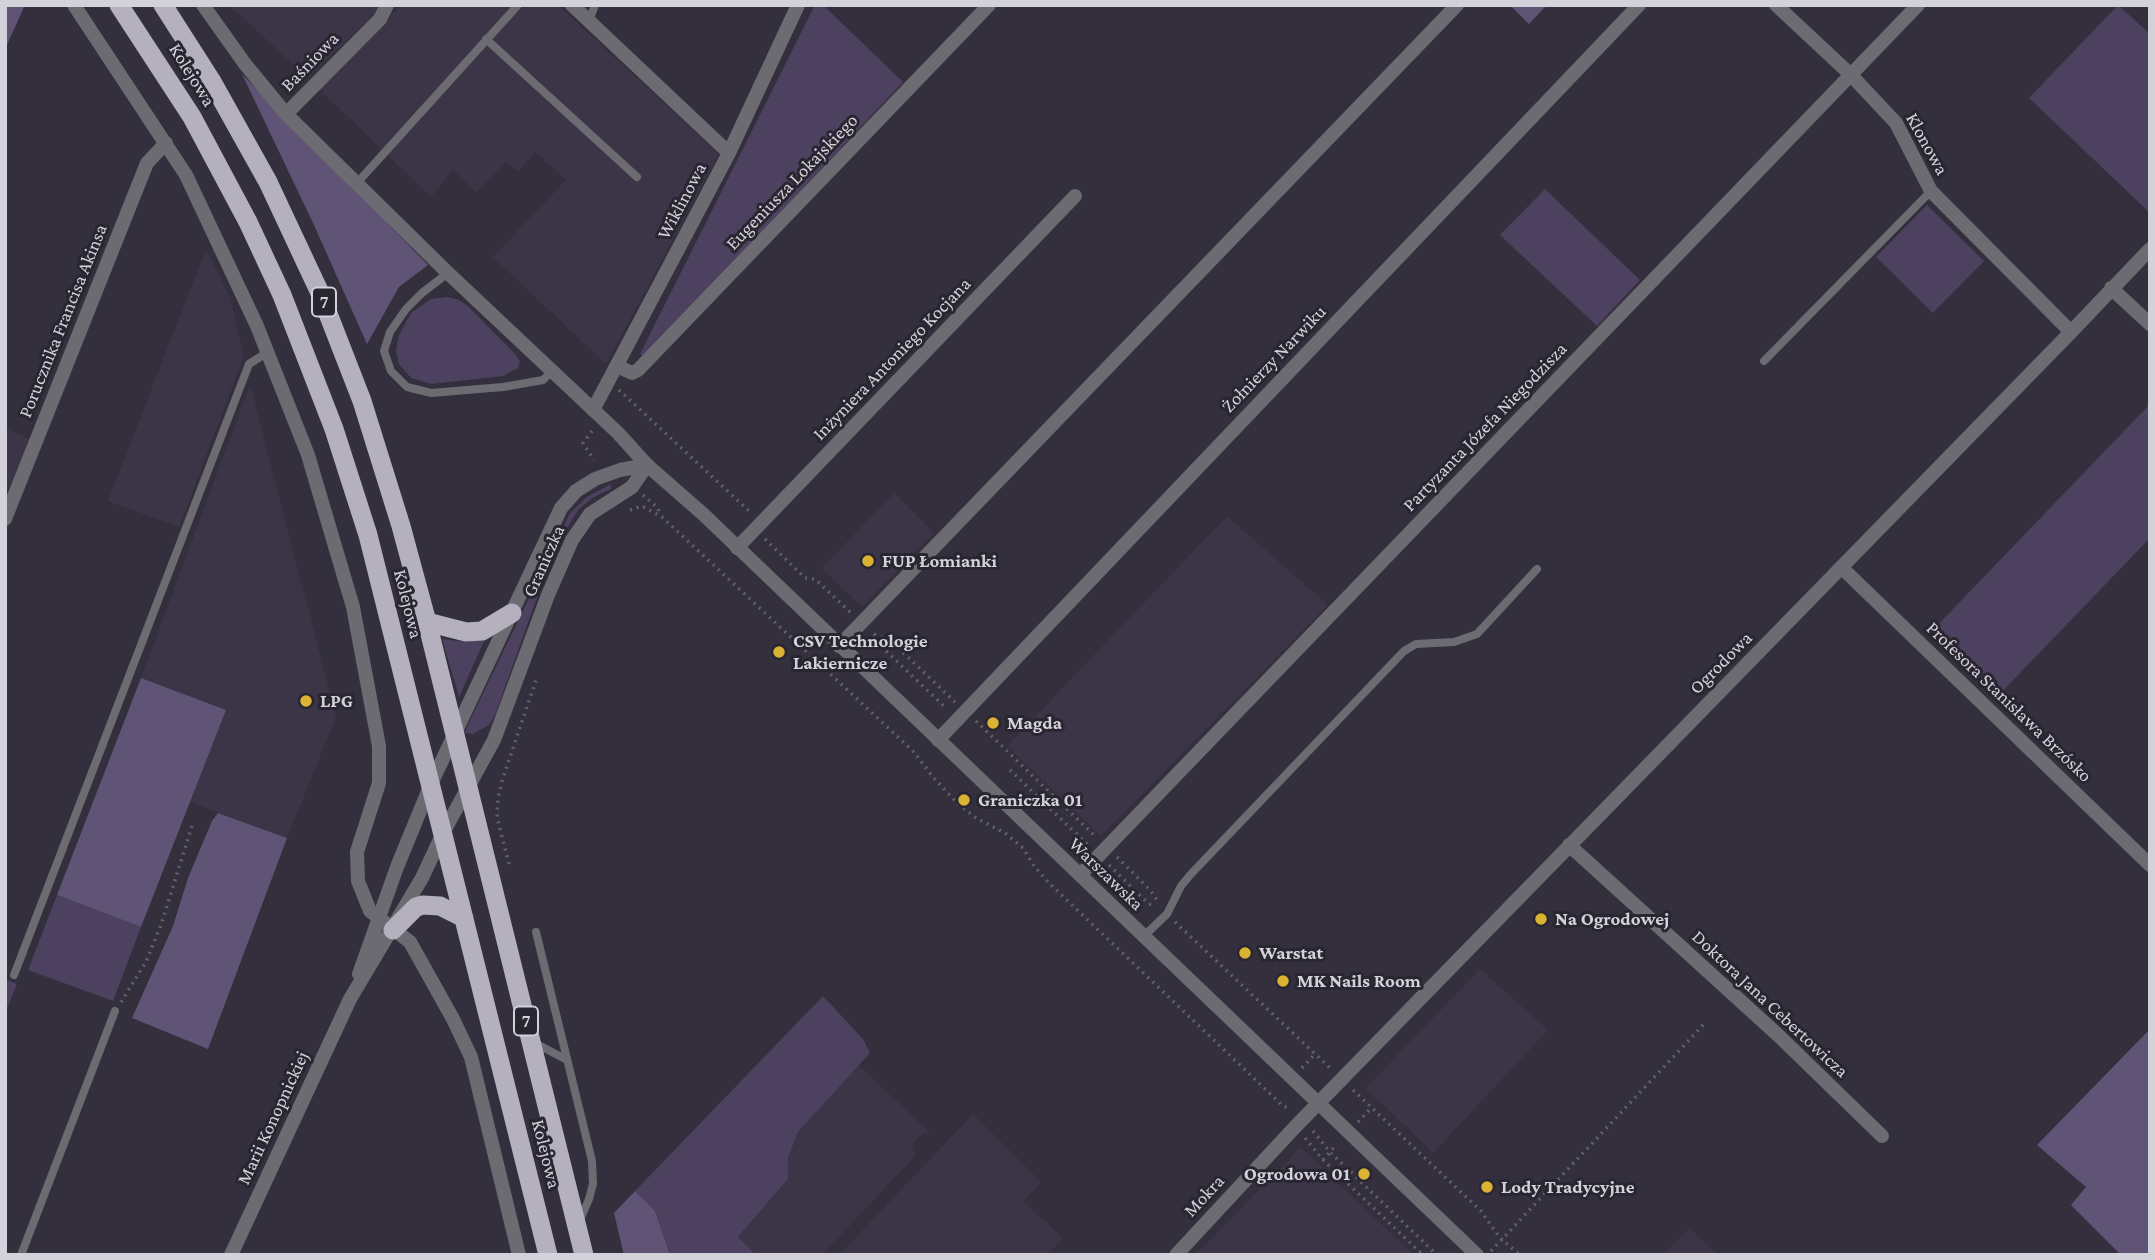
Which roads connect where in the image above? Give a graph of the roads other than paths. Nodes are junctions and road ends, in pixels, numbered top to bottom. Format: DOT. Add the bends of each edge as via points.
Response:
graph roads {
  1 [pos="74,5"];
  2 [pos="119,5"];
  3 [pos="163,5"];
  4 [pos="387,5"];
  5 [pos="518,5"];
  6 [pos="572,5"];
  7 [pos="595,5"];
  8 [pos="798,5"];
  9 [pos="989,5"];
  10 [pos="1457,5"];
  11 [pos="1639,5"];
  12 [pos="1776,5"];
  13 [pos="1918,5"];
  14 [pos="207,8"];
  15 [pos="589,21"];
  16 [pos="486,39"];
  17 [pos="1851,75"];
  18 [pos="286,114"];
  19 [pos="166,143"];
  20 [pos="729,153"];
  21 [pos="637,177"];
  22 [pos="357,183"];
  23 [pos="1931,191"];
  24 [pos="1076,196"];
  25 [pos="2150,249"];
  26 [pos="448,273"];
  27 [pos="2111,288"];
  28 [pos="2150,324"];
  29 [pos="2071,332"];
  30 [pos="268,352"];
  31 [pos="1765,361"];
  32 [pos="617,366"];
  33 [pos="552,371"];
  34 [pos="598,415"];
  35 [pos="647,465"];
  36 [pos="5,519"];
  37 [pos="737,548"];
  38 [pos="1842,568"];
  39 [pos="1537,569"];
  40 [pos="512,613"];
  41 [pos="427,622"];
  42 [pos="839,646"];
  43 [pos="454,732"];
  44 [pos="938,740"];
  45 [pos="431,784"];
  46 [pos="468,787"];
  47 [pos="443,833"];
  48 [pos="1569,845"];
  49 [pos="2150,864"];
  50 [pos="1080,875"];
  51 [pos="464,918"];
  52 [pos="385,924"];
  53 [pos="536,932"];
  54 [pos="1144,936"];
  55 [pos="15,975"];
  56 [pos="115,1012"];
  57 [pos="531,1041"];
  58 [pos="567,1060"];
  59 [pos="1319,1104"];
  60 [pos="1882,1136"];
  61 [pos="577,1226"];
  62 [pos="21,1255"];
  63 [pos="231,1255"];
  64 [pos="519,1255"];
  65 [pos="548,1255"];
  66 [pos="584,1255"];
  67 [pos="1176,1255"];
  68 [pos="1477,1255"];
  1 -- 19 [label="street"];
  2 -- 45 [label="highway, Kolejowa / 7" via="228,182 310,361 357,499"];
  3 -- 41 [label="highway, Kolejowa / 7" via="253,153 320,293 377,447"];
  4 -- 18 [label="street, Baśniowa" via="380,19"];
  5 -- 16 [label="lane"];
  6 -- 15 [label="street"];
  7 -- 15 [label="lane"];
  8 -- 20 [label="street, Wiklinowa"];
  9 -- 32 [label="street, Eugeniusza Lokajskiego" via="638,370 632,373"];
  10 -- 42 [label="street"];
  11 -- 44 [label="street, Żołnierzy Narwiku"];
  12 -- 17 [label="street, Klonowa"];
  13 -- 17 [label="street, Partyzanta Józefa Niegodzisza"];
  14 -- 18 [label="street" via="244,64"];
  15 -- 20 [label="street"];
  16 -- 21 [label="lane"];
  16 -- 22 [label="lane"];
  17 -- 23 [label="street, Klonowa" via="1896,123"];
  17 -- 50 [label="street, Partyzanta Józefa Niegodzisza"];
  18 -- 22 [label="street"];
  19 -- 30 [label="street" via="215,234"];
  19 -- 36 [label="street, Porucznika Francisa Akinsa" via="147,163"];
  20 -- 32 [label="street, Wiklinowa"];
  22 -- 26 [label="street"];
  23 -- 29 [label="street, Klonowa"];
  23 -- 31 [label="lane"];
  24 -- 37 [label="street, Inżyniera Antoniego Kocjana"];
  25 -- 27 [label="street, Ogrodowa"];
  26 -- 33 [label="street"];
  26 -- 33 [label="lane" via="405,309 390,332 384,351 391,371 407,387 430,393 503,387 543,380"];
  27 -- 28 [label="street"];
  27 -- 29 [label="street, Ogrodowa"];
  29 -- 38 [label="street, Ogrodowa"];
  30 -- 52 [label="street" via="308,455 354,607 380,769 356,866 363,897"];
  30 -- 55 [label="lane" via="249,364"];
  32 -- 34 [label="street, Wiklinowa"];
  33 -- 34 [label="street"];
  34 -- 35 [label="street"];
  35 -- 37 [label="street, Warszawska"];
  35 -- 40 [label="street, Graniczka" via="595,479 576,491 561,508"];
  35 -- 46 [label="street, Graniczka" via="632,487 590,514 572,540 500,727"];
  37 -- 42 [label="street, Warszawska"];
  38 -- 48 [label="street, Ogrodowa"];
  38 -- 49 [label="street, Profesora Stanisława Brzósko"];
  39 -- 54 [label="lane" via="1477,634 1454,642 1416,644 1404,651 1191,874"];
  40 -- 41 [label="highway" via="482,631 466,632"];
  40 -- 43 [label="street, Graniczka"];
  41 -- 43 [label="highway, Kolejowa / 7"];
  42 -- 44 [label="street, Warszawska"];
  43 -- 45 [label="street, Graniczka"];
  43 -- 46 [label="highway, Kolejowa / 7"];
  44 -- 50 [label="street, Warszawska"];
  45 -- 47 [label="highway, Kolejowa / 7"];
  45 -- 52 [label="street, Marii Konopnickiej"];
  46 -- 47 [label="street, Graniczka"];
  46 -- 57 [label="highway, Kolejowa / 7"];
  47 -- 51 [label="highway, Kolejowa / 7"];
  47 -- 52 [label="street, Marii Konopnickiej" via="422,878"];
  48 -- 59 [label="street, Ogrodowa"];
  48 -- 60 [label="street, Doktora Jana Cebertowicza"];
  50 -- 54 [label="street, Warszawska"];
  51 -- 52 [label="highway" via="440,906 424,905"];
  51 -- 65 [label="highway, Kolejowa / 7"];
  52 -- 63 [label="street, Marii Konopnickiej"];
  52 -- 64 [label="street" via="410,942 471,1057"];
  53 -- 58 [label="lane"];
  54 -- 59 [label="street, Warszawska"];
  56 -- 62 [label="lane"];
  57 -- 58 [label="lane"];
  57 -- 61 [label="highway, Kolejowa / 7"];
  58 -- 61 [label="lane" via="592,1161 590,1199"];
  59 -- 67 [label="street, Mokra"];
  59 -- 68 [label="street, Warszawska"];
  61 -- 66 [label="highway, Kolejowa / 7"];
}
